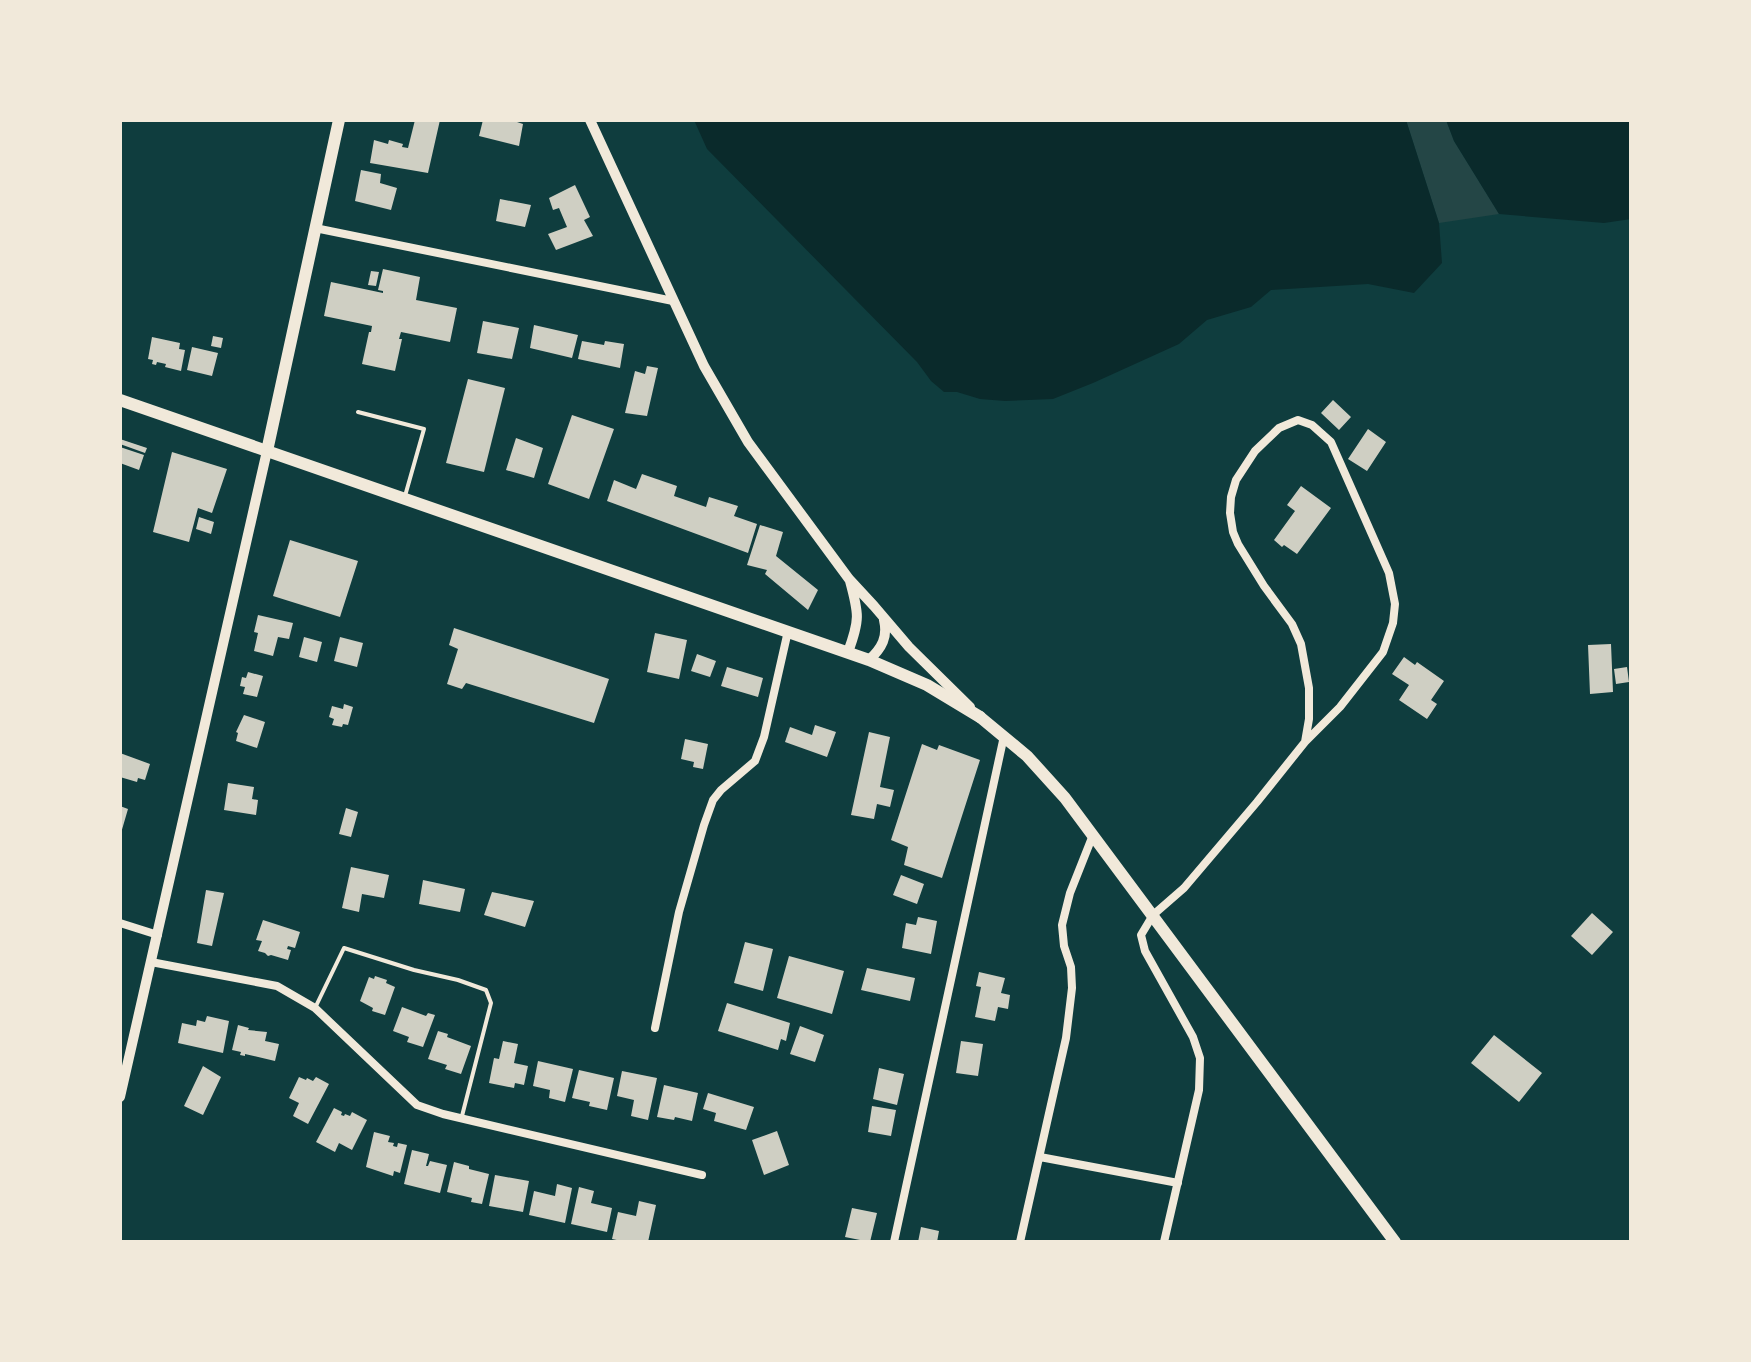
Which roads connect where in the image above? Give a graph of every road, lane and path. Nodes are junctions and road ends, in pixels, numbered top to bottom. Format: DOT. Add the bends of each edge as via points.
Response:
graph roads {
  1 [pos="339,120"];
  2 [pos="590,120"];
  3 [pos="315,228"];
  4 [pos="673,301"];
  5 [pos="120,400"];
  6 [pos="358,412"];
  7 [pos="267,451"];
  8 [pos="404,498"];
  9 [pos="849,579"];
  10 [pos="874,606"];
  11 [pos="788,631"];
  12 [pos="848,652"];
  13 [pos="869,660"];
  14 [pos="980,717"];
  15 [pos="1004,736"];
  16 [pos="1305,742"];
  17 [pos="1093,834"];
  18 [pos="1153,915"];
  19 [pos="120,923"];
  20 [pos="158,935"];
  21 [pos="151,962"];
  22 [pos="315,1008"];
  23 [pos="655,1028"];
  24 [pos="120,1097"];
  25 [pos="461,1118"];
  26 [pos="1040,1157"];
  27 [pos="702,1175"];
  28 [pos="1178,1183"];
  29 [pos="894,1242"];
  30 [pos="1020,1242"];
  31 [pos="1164,1242"];
  32 [pos="1395,1242"];
  1 -- 3 [label="main road"];
  2 -- 4 [label="street"];
  3 -- 4 [label="street"];
  3 -- 7 [label="main road"];
  4 -- 9 [label="street" via="748,442"];
  5 -- 7 [label="main road"];
  6 -- 8 [label="lane" via="424,429"];
  7 -- 8 [label="main road"];
  7 -- 20 [label="street"];
  8 -- 11 [label="main road"];
  9 -- 10 [label="street"];
  9 -- 12 [label="street" via="858,625"];
  10 -- 13 [label="street" via="887,630 882,648"];
  10 -- 14 [label="street"];
  11 -- 12 [label="main road"];
  11 -- 23 [label="street" via="755,761 713,800 704,825"];
  12 -- 13 [label="main road"];
  13 -- 14 [label="main road" via="927,685"];
  14 -- 15 [label="main road"];
  15 -- 17 [label="main road"];
  15 -- 29 [label="street"];
  16 -- 16 [label="street" via="1383,652 1395,604 1389,573 1331,442 1298,420 1279,428 1248,460 1236,480 1230,513 1238,544 1301,644 1309,688"];
  16 -- 18 [label="street" via="1184,888"];
  17 -- 18 [label="main road"];
  17 -- 26 [label="street" via="1062,925 1072,988"];
  18 -- 28 [label="street" via="1141,935 1145,951 1200,1058 1199,1090"];
  18 -- 32 [label="main road"];
  19 -- 20 [label="street"];
  20 -- 21 [label="street"];
  21 -- 22 [label="street" via="277,986"];
  21 -- 24 [label="street"];
  22 -- 25 [label="street" via="417,1105"];
  22 -- 25 [label="lane" via="344,948 486,990 491,1003 487,1025"];
  25 -- 27 [label="street"];
  26 -- 28 [label="street"];
  26 -- 30 [label="street"];
  28 -- 31 [label="street"];
}
